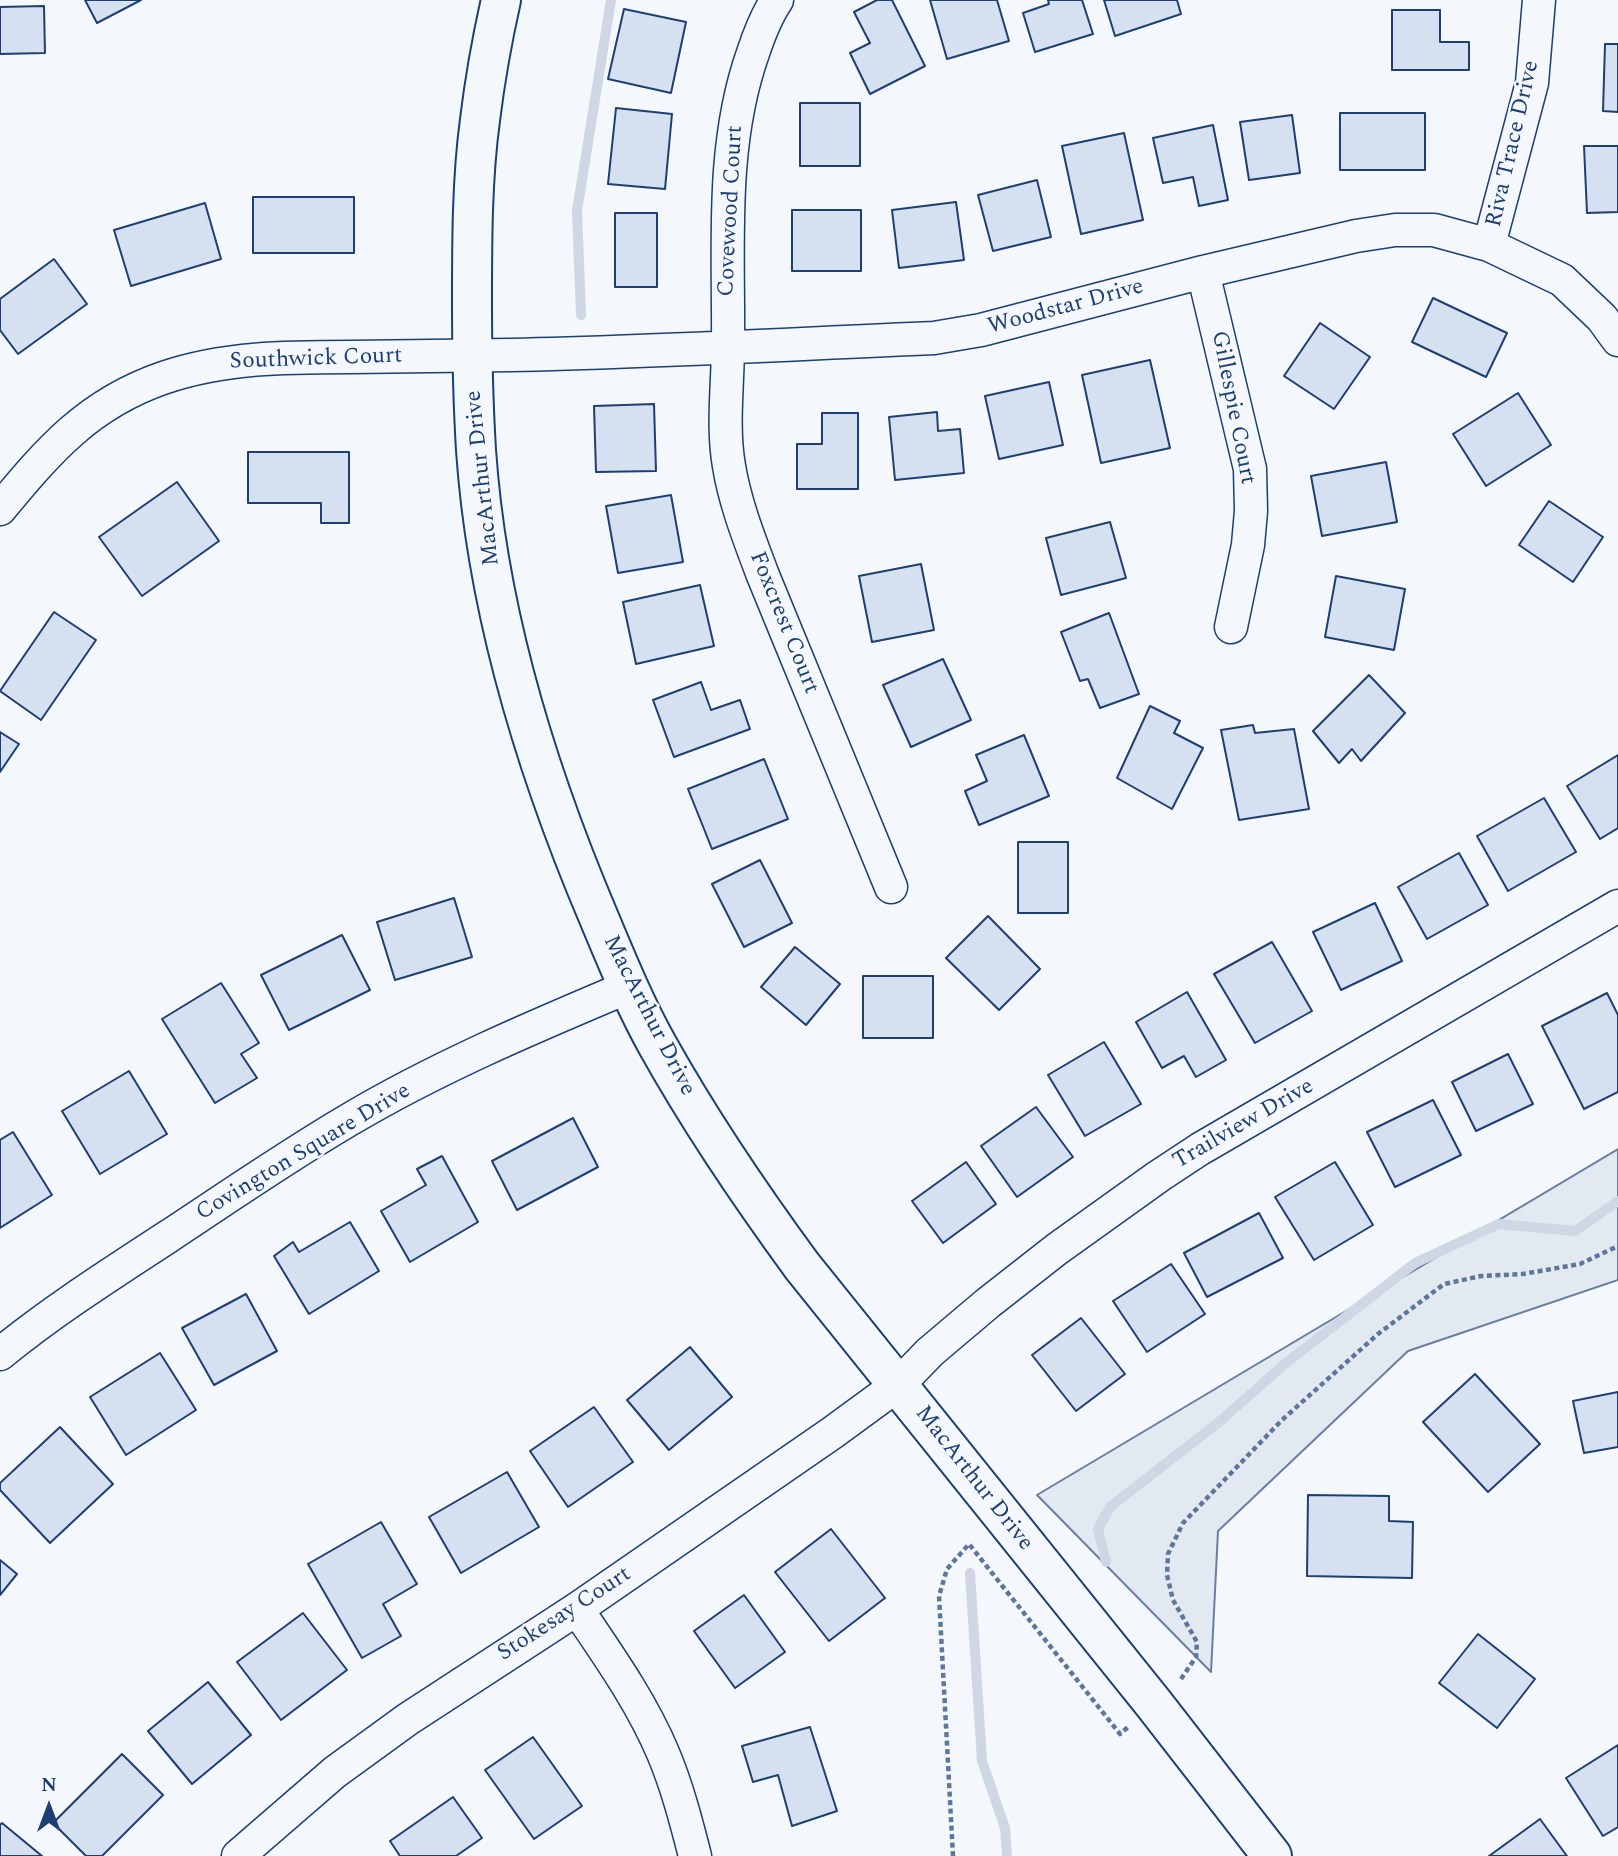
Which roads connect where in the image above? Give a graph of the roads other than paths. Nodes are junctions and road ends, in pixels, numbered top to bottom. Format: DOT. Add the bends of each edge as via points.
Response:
graph roads {
  1 [pos="500,0"];
  2 [pos="777,0"];
  3 [pos="1539,0"];
  4 [pos="1489,245"];
  5 [pos="1203,272"];
  6 [pos="1618,340"];
  7 [pos="728,346"];
  8 [pos="472,355"];
  9 [pos="0,509"];
  10 [pos="1231,627"];
  11 [pos="891,887"];
  12 [pos="1618,906"];
  13 [pos="628,987"];
  14 [pos="0,1354"];
  15 [pos="899,1384"];
  16 [pos="577,1609"];
  17 [pos="238,1856"];
  18 [pos="695,1856"];
  19 [pos="1272,1856"];
  1 -- 8 [label="street, MacArthur Drive" via="479,122"];
  2 -- 7 [label="street, Covewood Court" via="745,74 733,131 727,223"];
  3 -- 4 [label="street, Riva Trace Drive" via="1532,83"];
  4 -- 5 [label="street, Woodstar Drive" via="1434,230 1395,230"];
  4 -- 6 [label="street, Woodstar Drive" via="1562,280"];
  5 -- 7 [label="street, Woodstar Drive" via="934,338"];
  5 -- 10 [label="street, Gillespie Court" via="1250,469 1248,545"];
  7 -- 8 [label="street, Woodstar Drive"];
  7 -- 11 [label="street, Foxcrest Court" via="729,465 743,522"];
  8 -- 9 [label="street, Southwick Court" via="236,360 161,379 82,420"];
  8 -- 13 [label="street, MacArthur Drive" via="476,452 502,619 522,699 572,855"];
  12 -- 15 [label="street, Trailview Drive" via="1158,1176 988,1303"];
  13 -- 14 [label="street, Covington Square Drive" via="533,1027 348,1120 54,1312"];
  13 -- 15 [label="street, MacArthur Drive" via="658,1046 752,1196 802,1266"];
  15 -- 16 [label="street, Stokesay Court"];
  15 -- 19 [label="street, MacArthur Drive"];
  16 -- 17 [label="street, Stokesay Court" via="371,1745"];
  16 -- 18 [label="street" via="620,1672 656,1739"];
}
